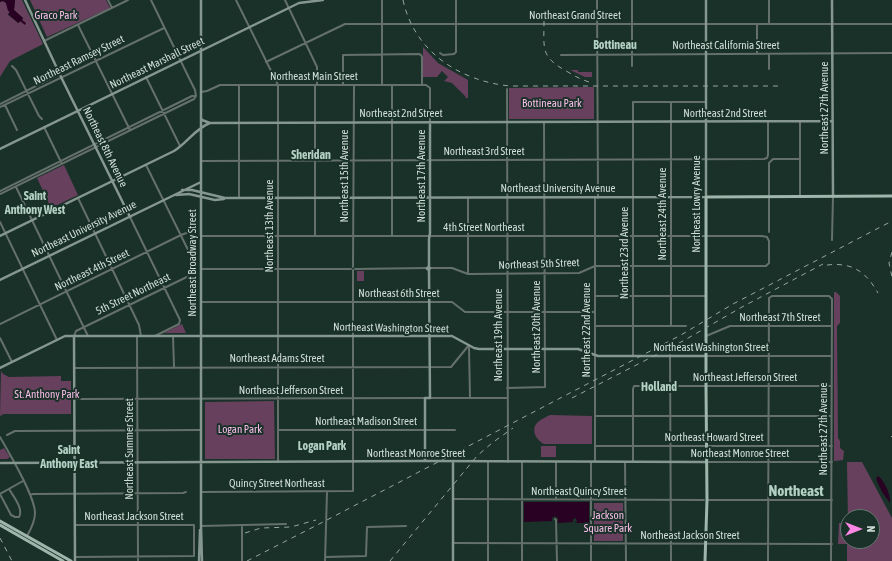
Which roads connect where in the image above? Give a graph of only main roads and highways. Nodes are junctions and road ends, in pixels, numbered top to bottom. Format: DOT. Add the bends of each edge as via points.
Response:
graph roads {
  1 [pos="892,196"];
  2 [pos="706,197"];
  3 [pos="0,521"];
  4 [pos="0,525"];
  5 [pos="25,538"];
  6 [pos="62,561"];
  7 [pos="71,561"];
  8 [pos="706,561"];
  1 -- 2 [label="main road, Northeast University Avenue"];
  2 -- 8 [label="main road, Northeast Lowry Avenue"];
  3 -- 5 [label="main road"];
  4 -- 5 [label="main road"];
  5 -- 6 [label="main road"];
  5 -- 7 [label="main road"];
}
